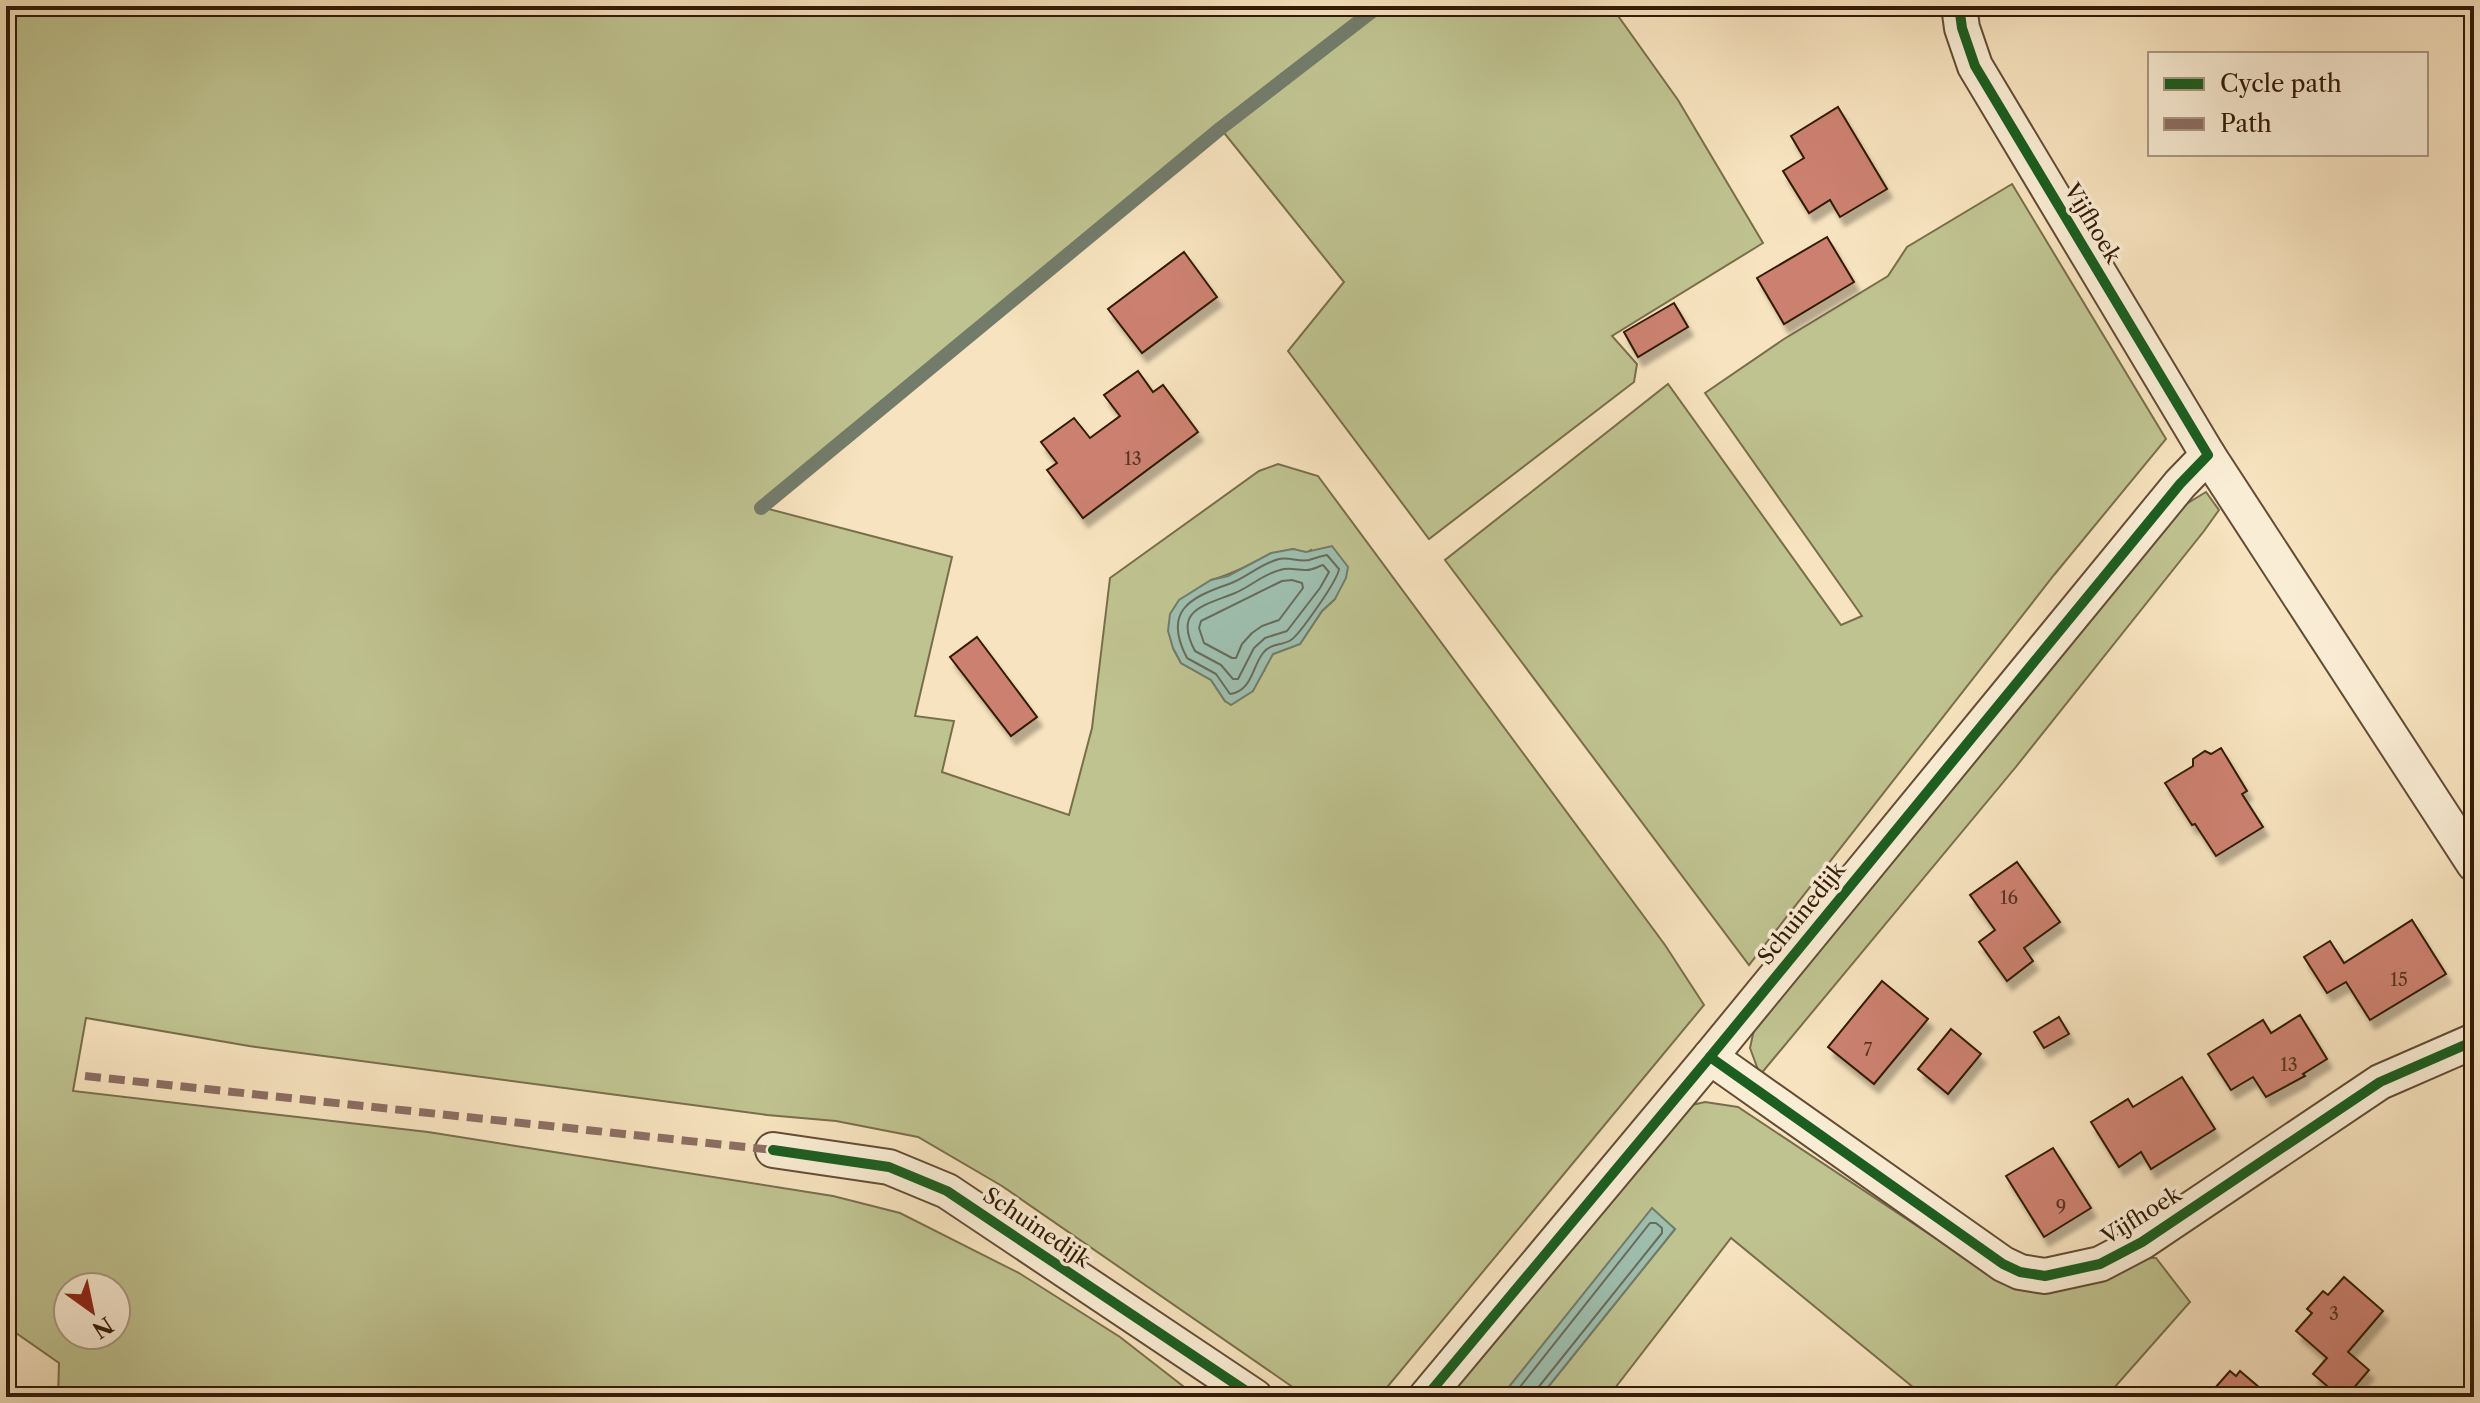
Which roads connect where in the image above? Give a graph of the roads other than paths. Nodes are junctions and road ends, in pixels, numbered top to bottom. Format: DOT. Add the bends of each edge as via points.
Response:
graph roads {
  1 [pos="1959,6"];
  2 [pos="2208,455"];
  3 [pos="2474,864"];
  4 [pos="2474,1041"];
  5 [pos="1710,1057"];
  6 [pos="773,1150"];
  7 [pos="1255,1397"];
  8 [pos="1426,1397"];
  1 -- 2 [label="street, Vijfhoek" via="1975,66"];
  2 -- 3 [label="street, Vijfhoek"];
  2 -- 5 [label="street, Schuinedijk"];
  4 -- 5 [label="street, Vijfhoek" via="2380,1082 2142,1242 2100,1264 2045,1276 2003,1264"];
  5 -- 8 [label="street, Schuinedijk"];
  6 -- 7 [label="street, Schuinedijk" via="889,1167 947,1191"];
}
